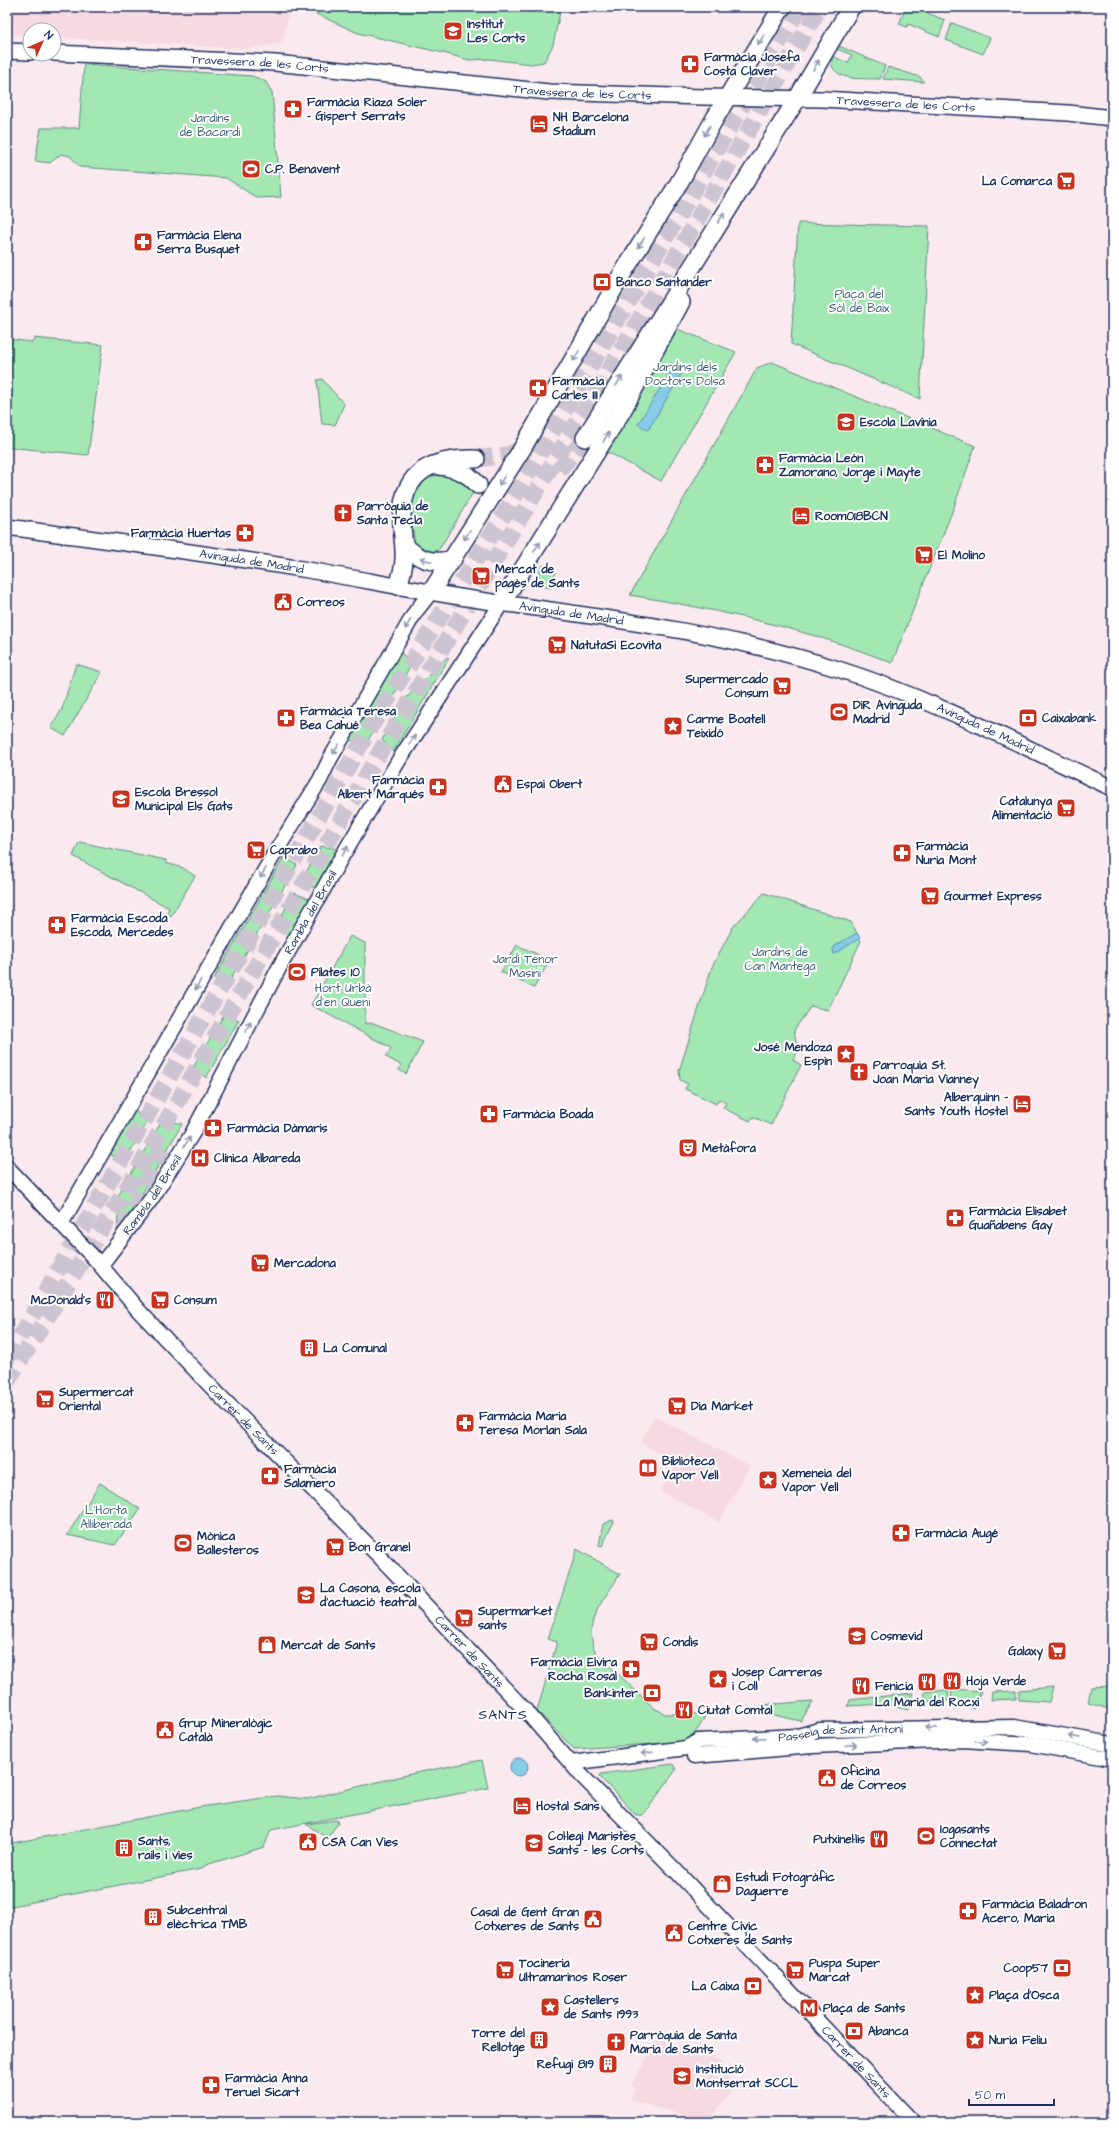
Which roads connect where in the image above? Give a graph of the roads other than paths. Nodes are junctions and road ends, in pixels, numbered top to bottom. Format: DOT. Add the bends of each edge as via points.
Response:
graph roads {
  1 [pos="782,7"];
  2 [pos="851,7"];
  3 [pos="7,51"];
  4 [pos="22,52"];
  5 [pos="62,53"];
  6 [pos="727,98"];
  7 [pos="797,99"];
  8 [pos="1112,118"];
  9 [pos="695,262"];
  10 [pos="584,438"];
  11 [pos="476,459"];
  12 [pos="433,465"];
  13 [pos="478,486"];
  14 [pos="7,527"];
  15 [pos="404,544"];
  16 [pos="453,559"];
  17 [pos="398,586"];
  18 [pos="431,592"];
  19 [pos="501,604"];
  20 [pos="1112,788"];
  21 [pos="7,1166"];
  22 [pos="61,1224"];
  23 [pos="101,1265"];
  24 [pos="1112,1744"];
  25 [pos="694,1756"];
  26 [pos="1112,1759"];
  27 [pos="571,1763"];
  28 [pos="913,2122"];
  1 -- 6 [label="main road, one-way"];
  7 -- 2 [label="main road, one-way"];
  3 -- 4 [label="main road"];
  5 -- 6 [label="main road, Travessera de les Corts" via="276,63 549,92"];
  6 -- 7 [label="main road, Travessera de les Corts"];
  6 -- 16 [label="main road, one-way" via="522,449"];
  7 -- 8 [label="main road, Travessera de les Corts" via="1068,113"];
  9 -- 7 [label="main road, one-way"];
  10 -- 9 [label="main road, one-way"];
  19 -- 9 [label="main road, one-way" via="573,492 632,393 689,286"];
  11 -- 12 [label="main road" via="462,458"];
  12 -- 13 [label="main road" via="467,473"];
  12 -- 15 [label="main road" via="421,470 407,487 402,514"];
  14 -- 17 [label="main road, Avinguda de Madrid" via="181,550"];
  16 -- 15 [label="main road, one-way" via="436,562 424,559"];
  15 -- 17 [label="main road" via="404,567"];
  16 -- 18 [label="main road"];
  17 -- 18 [label="main road, Avinguda de Madrid"];
  18 -- 19 [label="main road, Avinguda de Madrid"];
  18 -- 22 [label="street, one-way" via="416,611"];
  19 -- 20 [label="main road, Avinguda de Madrid" via="604,617 697,633 839,669 896,689"];
  23 -- 19 [label="street, Rambla del Brasil, one-way" via="152,1198 192,1134 279,968 360,826 403,754"];
  21 -- 22 [label="street, Carrer de Sants"];
  22 -- 23 [label="street, Carrer de Sants"];
  23 -- 27 [label="street, Carrer de Sants" via="139,1311 377,1554 526,1711"];
  24 -- 27 [label="street, Passeig de Sant Antoni, one-way" via="1014,1727 819,1730 798,1736 698,1742 686,1748"];
  25 -- 26 [label="street, Passeig de Sant Antoni, one-way" via="812,1746 962,1740 1031,1744"];
  27 -- 28 [label="street, Carrer de Sants"];
}
